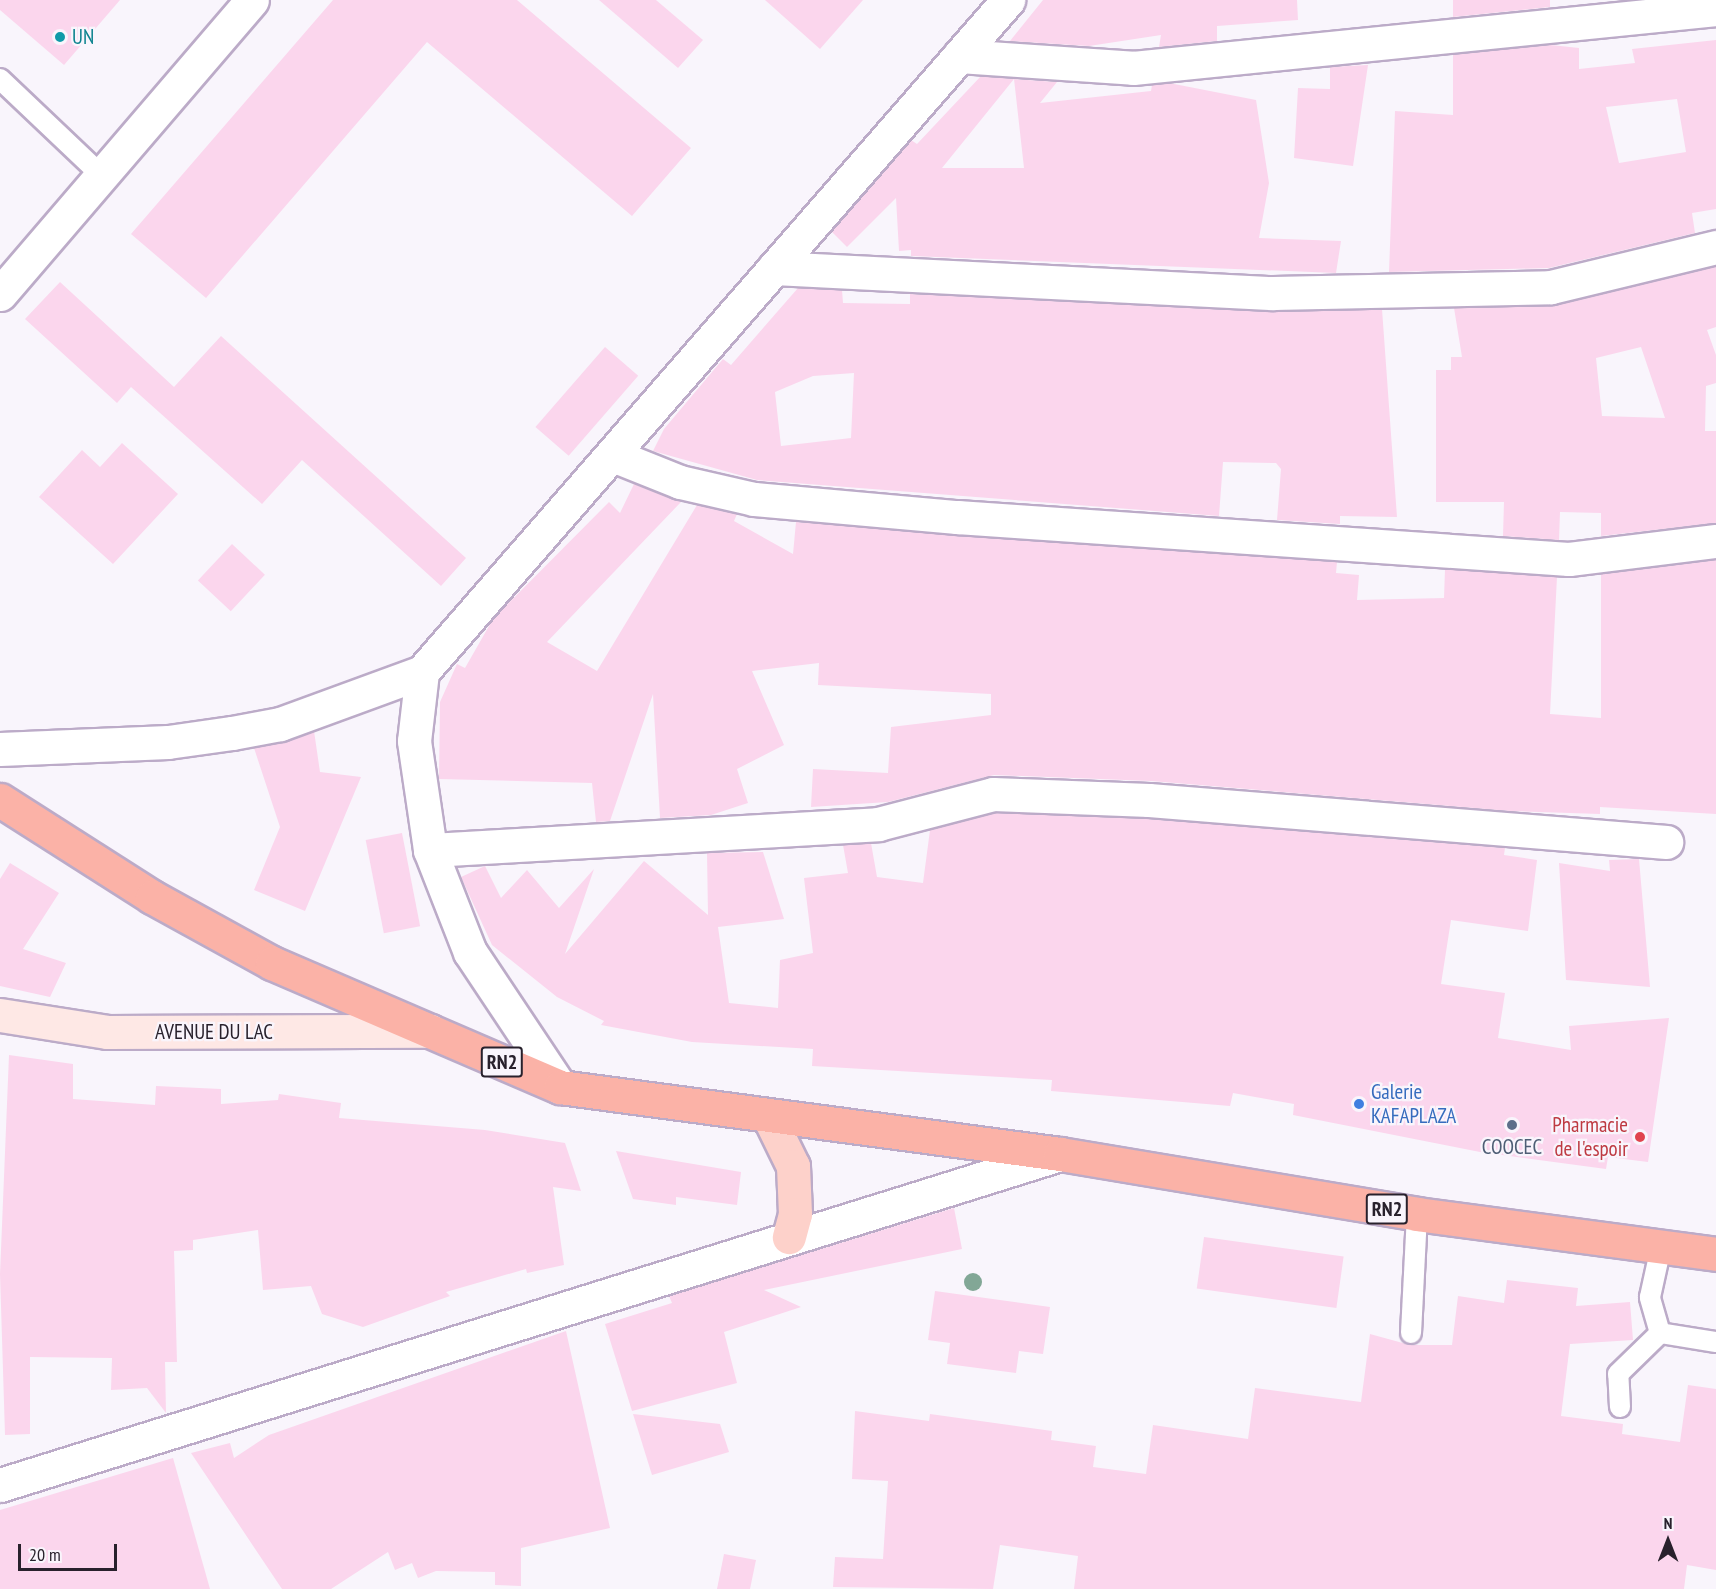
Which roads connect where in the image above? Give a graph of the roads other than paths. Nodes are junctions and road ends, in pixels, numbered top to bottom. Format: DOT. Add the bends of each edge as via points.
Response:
graph roads {
  1 [pos="252,0"];
  2 [pos="1008,0"];
  3 [pos="1716,9"];
  4 [pos="959,56"];
  5 [pos="0,79"];
  6 [pos="100,174"];
  7 [pos="1716,247"];
  8 [pos="774,268"];
  9 [pos="0,294"];
  10 [pos="615,456"];
  11 [pos="1716,541"];
  12 [pos="422,672"];
  13 [pos="0,749"];
  14 [pos="0,800"];
  15 [pos="1666,842"];
  16 [pos="430,850"];
  17 [pos="0,1015"];
  18 [pos="430,1031"];
  19 [pos="560,1087"];
  20 [pos="768,1115"];
  21 [pos="1060,1154"];
  22 [pos="1417,1214"];
  23 [pos="789,1237"];
  24 [pos="1661,1247"];
  25 [pos="1716,1254"];
  26 [pos="1411,1333"];
  27 [pos="1660,1333"];
  28 [pos="1716,1342"];
  29 [pos="1620,1407"];
  30 [pos="0,1485"];
  1 -- 6 [label="street"];
  2 -- 4 [label="street"];
  3 -- 4 [label="street" via="1133,68"];
  4 -- 8 [label="street"];
  5 -- 6 [label="lane"];
  6 -- 9 [label="street"];
  7 -- 8 [label="street" via="1551,287 1285,293"];
  8 -- 10 [label="street"];
  10 -- 11 [label="street" via="680,482 754,499 957,517 1569,559"];
  10 -- 12 [label="street"];
  12 -- 13 [label="street" via="280,724 232,733 168,742"];
  12 -- 16 [label="street" via="414,741"];
  14 -- 18 [label="highway, RN2" via="152,897 272,963"];
  15 -- 16 [label="street" via="1149,800 993,794 878,824"];
  16 -- 19 [label="street" via="470,952"];
  17 -- 18 [label="main road, AVENUE DU LAC" via="107,1032"];
  18 -- 19 [label="highway, RN2"];
  19 -- 20 [label="highway, RN2"];
  20 -- 21 [label="highway, RN2"];
  20 -- 23 [label="main road" via="793,1166 795,1214"];
  21 -- 22 [label="highway, RN2"];
  21 -- 23 [label="street"];
  22 -- 24 [label="highway, RN2"];
  22 -- 26 [label="lane"];
  23 -- 30 [label="street"];
  24 -- 25 [label="highway, RN2"];
  24 -- 27 [label="lane" via="1650,1297"];
  27 -- 28 [label="lane"];
  27 -- 29 [label="lane" via="1618,1374"];
}
